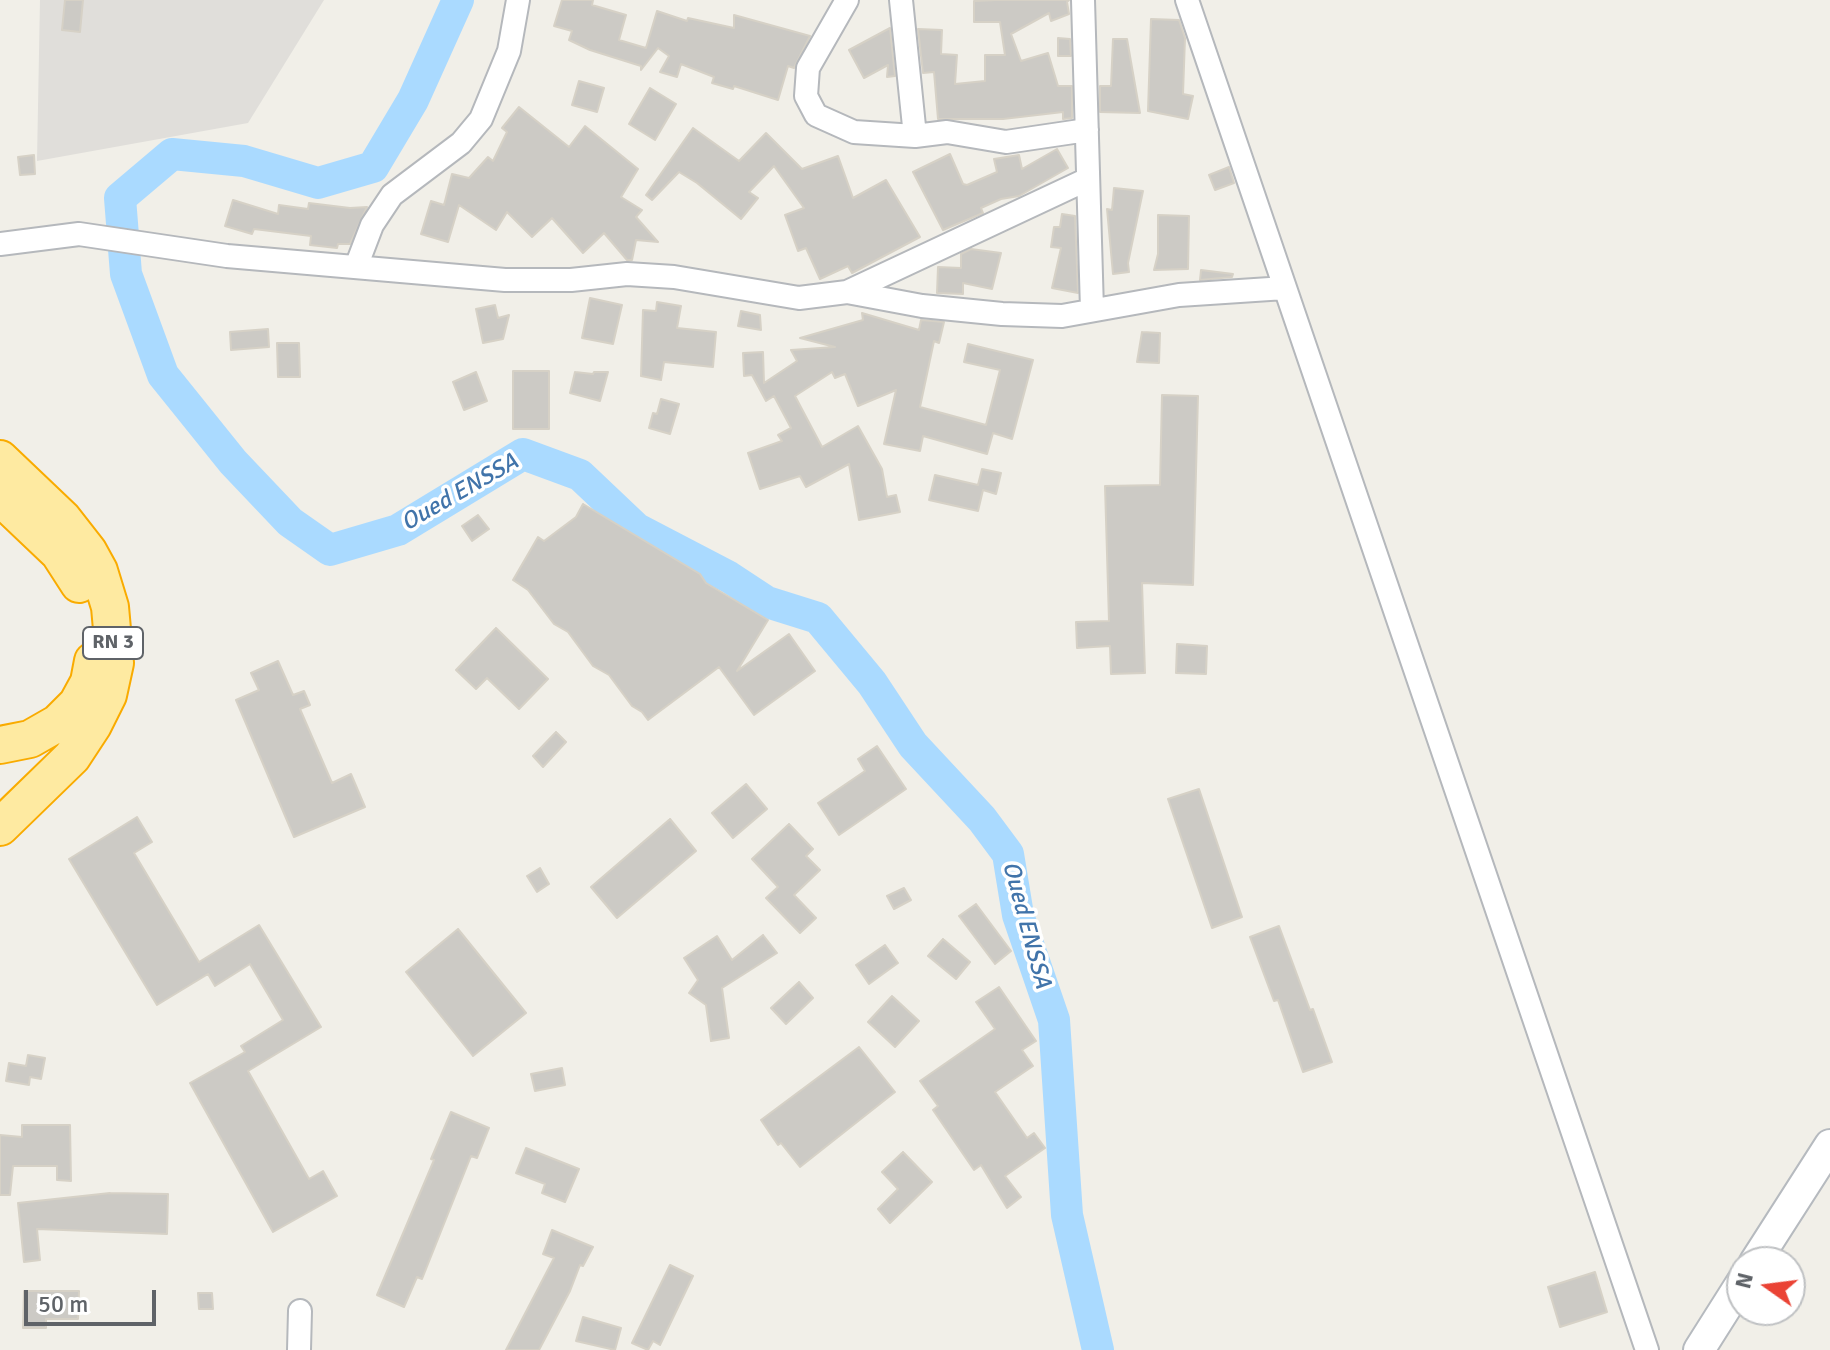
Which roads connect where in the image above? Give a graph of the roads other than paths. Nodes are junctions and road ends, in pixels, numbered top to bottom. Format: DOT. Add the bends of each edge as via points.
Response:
graph roads {
  1 [pos="518,0"];
  2 [pos="847,0"];
  3 [pos="901,0"];
  4 [pos="1083,0"];
  5 [pos="1187,0"];
  6 [pos="1087,130"];
  7 [pos="915,136"];
  8 [pos="1088,179"];
  9 [pos="0,244"];
  10 [pos="356,267"];
  11 [pos="1285,288"];
  12 [pos="847,292"];
  13 [pos="1092,310"];
  14 [pos="0,459"];
  15 [pos="0,497"];
  16 [pos="0,745"];
  17 [pos="0,827"];
  18 [pos="1830,1145"];
  19 [pos="1765,1246"];
  20 [pos="1726,1307"];
  21 [pos="300,1311"];
  22 [pos="299,1350"];
  23 [pos="1647,1350"];
  24 [pos="1699,1350"];
  1 -- 10 [label="street" via="509,51 481,119 461,143 392,195 372,225"];
  2 -- 7 [label="street" via="808,68 806,96 816,115 854,132"];
  3 -- 7 [label="street"];
  4 -- 6 [label="street"];
  5 -- 11 [label="street"];
  6 -- 7 [label="street" via="1006,142 947,132"];
  6 -- 8 [label="street"];
  8 -- 12 [label="street"];
  8 -- 13 [label="street"];
  9 -- 10 [label="street" via="79,234 227,256"];
  10 -- 12 [label="street" via="505,280 674,277 799,298"];
  11 -- 13 [label="street" via="1179,295"];
  11 -- 23 [label="street"];
  12 -- 13 [label="street" via="1002,314 1062,316"];
  14 -- 17 [label="highway, RN 3" via="63,519 88,551 110,607 115,663 108,695 72,757"];
  15 -- 16 [label="highway" via="59,553 77,579 92,636 93,663 77,704 58,723 30,739"];
  18 -- 19 [label="main road"];
  20 -- 24 [label="main road"];
  21 -- 22 [label="street"];
}
